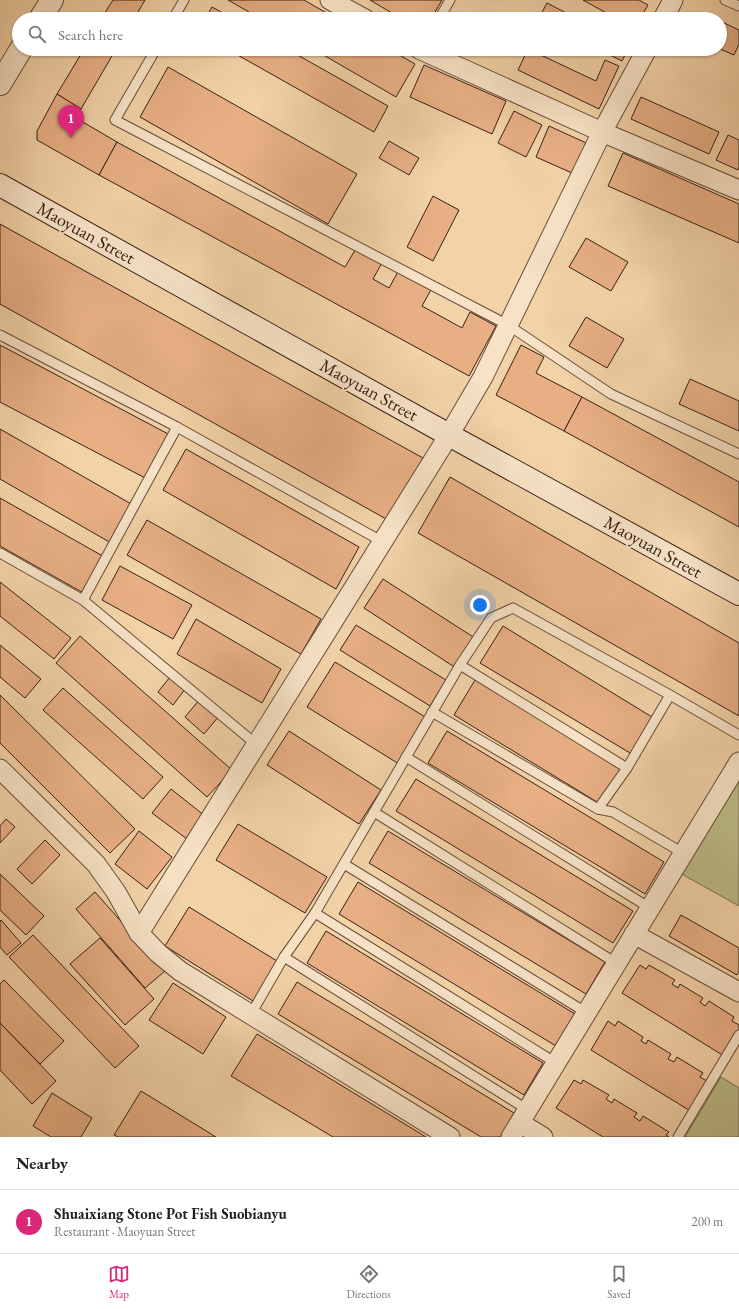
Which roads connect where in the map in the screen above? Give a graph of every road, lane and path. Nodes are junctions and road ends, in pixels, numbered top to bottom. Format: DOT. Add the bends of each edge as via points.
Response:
graph roads {
  1 [pos="52,0"];
  2 [pos="184,0"];
  3 [pos="330,0"];
  4 [pos="450,0"];
  5 [pos="673,0"];
  6 [pos="725,0"];
  7 [pos="739,6"];
  8 [pos="44,12"];
  9 [pos="177,12"];
  10 [pos="352,12"];
  11 [pos="443,12"];
  12 [pos="667,12"];
  13 [pos="17,56"];
  14 [pos="152,56"];
  15 [pos="436,56"];
  16 [pos="643,56"];
  17 [pos="0,84"];
  18 [pos="602,132"];
  19 [pos="0,185"];
  20 [pos="739,190"];
  21 [pos="508,325"];
  22 [pos="0,335"];
  23 [pos="177,427"];
  24 [pos="450,435"];
  25 [pos="739,454"];
  26 [pos="383,542"];
  27 [pos="0,553"];
  28 [pos="739,594"];
  29 [pos="83,600"];
  30 [pos="460,665"];
  31 [pos="670,695"];
  32 [pos="432,712"];
  33 [pos="739,735"];
  34 [pos="257,745"];
  35 [pos="406,757"];
  36 [pos="739,762"];
  37 [pos="627,768"];
  38 [pos="0,769"];
  39 [pos="598,809"];
  40 [pos="374,812"];
  41 [pos="683,853"];
  42 [pos="344,864"];
  43 [pos="650,908"];
  44 [pos="315,913"];
  45 [pos="139,933"];
  46 [pos="634,934"];
  47 [pos="284,957"];
  48 [pos="616,963"];
  49 [pos="739,992"];
  50 [pos="587,1013"];
  51 [pos="251,1014"];
  52 [pos="739,1035"];
  53 [pos="556,1062"];
  54 [pos="520,1123"];
  55 [pos="450,1137"];
  56 [pos="543,1137"];
  57 [pos="678,1137"];
  1 -- 8 [label="main road"];
  2 -- 9 [label="lane"];
  3 -- 10 [label="street"];
  4 -- 11 [label="lane"];
  5 -- 12 [label="street"];
  6 -- 7 [label="lane"];
  13 -- 17 [label="main road"];
  14 -- 21 [label="lane" via="115,120"];
  15 -- 18 [label="street"];
  16 -- 18 [label="street"];
  18 -- 20 [label="street"];
  18 -- 21 [label="street"];
  19 -- 24 [label="main road, Maoyuan Street"];
  21 -- 24 [label="street" via="483,377"];
  21 -- 25 [label="lane" via="611,394"];
  22 -- 23 [label="lane"];
  23 -- 26 [label="lane"];
  23 -- 29 [label="lane"];
  24 -- 26 [label="street"];
  24 -- 28 [label="main road, Maoyuan Street"];
  26 -- 34 [label="street"];
  27 -- 29 [label="lane"];
  29 -- 34 [label="lane"];
  30 -- 31 [label="lane" via="491,618 513,608"];
  30 -- 32 [label="lane"];
  30 -- 37 [label="lane"];
  31 -- 33 [label="lane"];
  31 -- 37 [label="lane"];
  32 -- 35 [label="lane"];
  32 -- 39 [label="lane"];
  34 -- 45 [label="street"];
  35 -- 40 [label="lane"];
  35 -- 43 [label="lane"];
  36 -- 41 [label="street"];
  37 -- 39 [label="lane"];
  38 -- 45 [label="street" via="96,864 116,892"];
  39 -- 41 [label="lane" via="614,812"];
  40 -- 42 [label="lane"];
  40 -- 48 [label="lane"];
  41 -- 43 [label="street"];
  42 -- 44 [label="lane"];
  42 -- 50 [label="lane"];
  43 -- 46 [label="street"];
  44 -- 47 [label="lane"];
  44 -- 53 [label="lane"];
  45 -- 51 [label="street" via="158,953 180,970"];
  46 -- 48 [label="street"];
  46 -- 49 [label="street"];
  47 -- 51 [label="lane"];
  47 -- 54 [label="lane"];
  48 -- 50 [label="street"];
  50 -- 53 [label="street"];
  51 -- 55 [label="street"];
  52 -- 57 [label="lane"];
  53 -- 54 [label="street"];
  54 -- 56 [label="street"];
}
